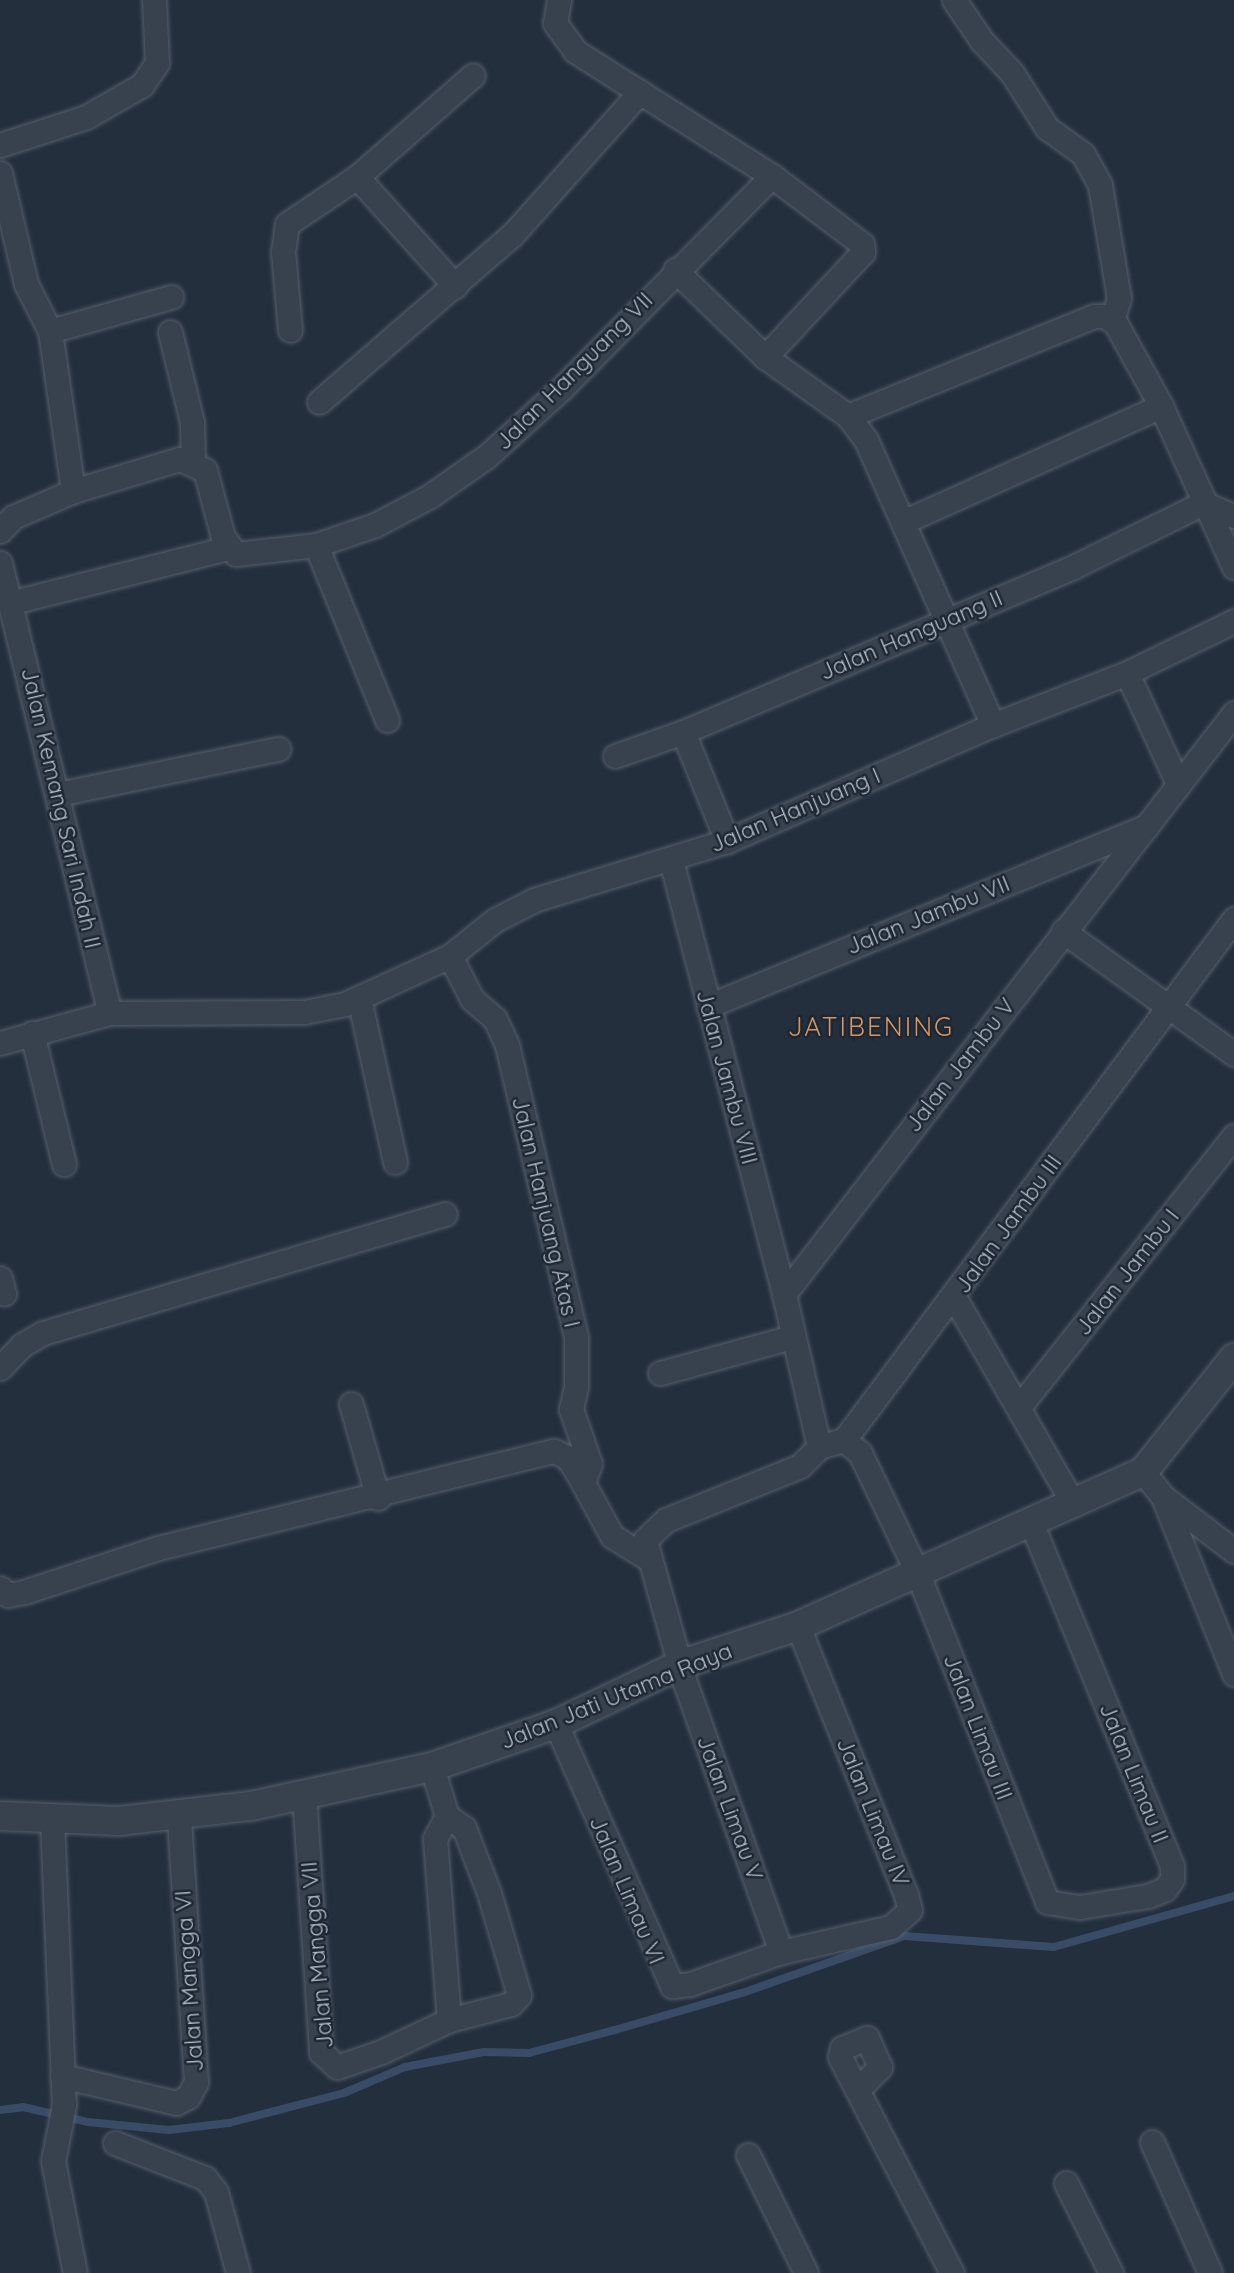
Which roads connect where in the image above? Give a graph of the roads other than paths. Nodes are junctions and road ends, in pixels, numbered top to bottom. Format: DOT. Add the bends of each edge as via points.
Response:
graph roads {
  1 [pos="154,0"];
  2 [pos="559,0"];
  3 [pos="954,0"];
  4 [pos="473,75"];
  5 [pos="640,92"];
  6 [pos="0,145"];
  7 [pos="0,173"];
  8 [pos="772,176"];
  9 [pos="357,177"];
  10 [pos="675,270"];
  11 [pos="456,286"];
  12 [pos="171,297"];
  13 [pos="1109,318"];
  14 [pos="290,330"];
  15 [pos="50,331"];
  16 [pos="170,332"];
  17 [pos="765,357"];
  18 [pos="319,402"];
  19 [pos="1161,406"];
  20 [pos="848,416"];
  21 [pos="199,466"];
  22 [pos="73,491"];
  23 [pos="1203,503"];
  24 [pos="1234,516"];
  25 [pos="903,522"];
  26 [pos="0,531"];
  27 [pos="316,545"];
  28 [pos="228,548"];
  29 [pos="0,564"];
  30 [pos="1234,567"];
  31 [pos="9,603"];
  32 [pos="947,621"];
  33 [pos="1234,621"];
  34 [pos="1127,673"];
  35 [pos="1234,713"];
  36 [pos="387,720"];
  37 [pos="993,725"];
  38 [pos="683,732"];
  39 [pos="278,749"];
  40 [pos="615,756"];
  41 [pos="1178,784"];
  42 [pos="58,794"];
  43 [pos="1149,825"];
  44 [pos="727,841"];
  45 [pos="671,860"];
  46 [pos="1234,919"];
  47 [pos="1063,931"];
  48 [pos="450,956"];
  49 [pos="359,998"];
  50 [pos="1168,1005"];
  51 [pos="708,1006"];
  52 [pos="110,1013"];
  53 [pos="32,1033"];
  54 [pos="0,1044"];
  55 [pos="1234,1054"];
  56 [pos="1234,1136"];
  57 [pos="395,1162"];
  58 [pos="64,1164"];
  59 [pos="445,1214"];
  60 [pos="784,1294"];
  61 [pos="954,1297"];
  62 [pos="792,1337"];
  63 [pos="0,1368"];
  64 [pos="1230,1372"];
  65 [pos="660,1373"];
  66 [pos="351,1404"];
  67 [pos="1019,1408"];
  68 [pos="844,1440"];
  69 [pos="818,1447"];
  70 [pos="1143,1472"];
  71 [pos="583,1482"];
  72 [pos="1164,1497"];
  73 [pos="378,1498"];
  74 [pos="1073,1503"];
  75 [pos="1031,1523"];
  76 [pos="1234,1551"];
  77 [pos="646,1557"];
  78 [pos="918,1574"];
  79 [pos="0,1588"];
  80 [pos="798,1626"];
  81 [pos="682,1664"];
  82 [pos="1234,1674"];
  83 [pos="556,1724"];
  84 [pos="432,1767"];
  85 [pos="304,1794"];
  86 [pos="0,1816"];
  87 [pos="178,1816"];
  88 [pos="447,1816"];
  89 [pos="52,1820"];
  90 [pos="1037,1881"];
  91 [pos="781,1952"];
  92 [pos="449,2020"];
  93 [pos="62,2076"];
  94 [pos="859,2088"];
  95 [pos="1152,2142"];
  96 [pos="115,2143"];
  97 [pos="748,2155"];
  98 [pos="1066,2183"];
  99 [pos="75,2273"];
  100 [pos="238,2273"];
  101 [pos="806,2273"];
  102 [pos="952,2273"];
  103 [pos="1111,2273"];
  104 [pos="1210,2273"];
  1 -- 6 [label="street" via="156,63 142,85 86,117"];
  2 -- 5 [label="street" via="555,23 561,36 575,51"];
  3 -- 13 [label="street" via="982,41 1012,73 1047,128 1083,154 1100,185 1119,298"];
  4 -- 9 [label="street"];
  5 -- 8 [label="street"];
  5 -- 11 [label="street" via="512,235"];
  7 -- 15 [label="street" via="26,284"];
  8 -- 10 [label="street, Jalan Hanguang VII"];
  8 -- 17 [label="street" via="856,237 863,252"];
  9 -- 11 [label="street"];
  9 -- 14 [label="street" via="287,224 283,252"];
  10 -- 17 [label="street"];
  10 -- 27 [label="street, Jalan Hanguang VII" via="562,388 487,456 386,520"];
  11 -- 18 [label="street"];
  12 -- 15 [label="street"];
  13 -- 19 [label="street"];
  13 -- 20 [label="street" via="1094,316"];
  15 -- 22 [label="street"];
  16 -- 21 [label="street"];
  17 -- 20 [label="street"];
  19 -- 23 [label="street"];
  19 -- 25 [label="street"];
  20 -- 25 [label="street" via="866,440"];
  21 -- 22 [label="street" via="180,459"];
  21 -- 28 [label="street"];
  22 -- 26 [label="street" via="13,517"];
  23 -- 24 [label="street"];
  23 -- 30 [label="street"];
  23 -- 32 [label="street, Jalan Hanguang II" via="1073,567"];
  25 -- 32 [label="street"];
  27 -- 28 [label="street, Jalan Hanguang VII" via="257,555 236,554"];
  27 -- 36 [label="street"];
  28 -- 31 [label="street"];
  29 -- 31 [label="street, Jalan Kemang Sari Indah II"];
  31 -- 42 [label="street, Jalan Kemang Sari Indah II"];
  32 -- 37 [label="street"];
  32 -- 38 [label="street, Jalan Hanguang II"];
  33 -- 34 [label="street, Jalan Hanjuang I"];
  34 -- 37 [label="street, Jalan Hanjuang I"];
  34 -- 41 [label="street"];
  35 -- 41 [label="street, Jalan Jambu V"];
  37 -- 44 [label="street, Jalan Hanjuang I"];
  38 -- 40 [label="street, Jalan Hanguang II"];
  38 -- 44 [label="street"];
  39 -- 42 [label="street"];
  41 -- 43 [label="street, Jalan Jambu V"];
  42 -- 52 [label="street, Jalan Kemang Sari Indah II"];
  43 -- 47 [label="street, Jalan Jambu V"];
  43 -- 51 [label="street, Jalan Jambu VII"];
  44 -- 45 [label="street, Jalan Hanjuang I"];
  45 -- 48 [label="street, Jalan Hanjuang I" via="534,900 495,920"];
  45 -- 51 [label="street, Jalan Jambu VIII"];
  46 -- 50 [label="street, Jalan Jambu III"];
  47 -- 50 [label="street"];
  47 -- 60 [label="street, Jalan Jambu V"];
  48 -- 49 [label="street, Jalan Hanjuang I"];
  48 -- 71 [label="street, Jalan Hanjuang Atas I" via="472,999 495,1019 507,1045 576,1338 576,1387 570,1409 590,1464"];
  49 -- 52 [label="street, Jalan Hanjuang I" via="303,1012"];
  49 -- 57 [label="street"];
  50 -- 55 [label="street"];
  50 -- 61 [label="street, Jalan Jambu III"];
  51 -- 60 [label="street, Jalan Jambu VIII"];
  52 -- 53 [label="street, Jalan Hanjuang I"];
  53 -- 54 [label="street, Jalan Hanjuang I"];
  53 -- 58 [label="street"];
  56 -- 67 [label="street, Jalan Jambu I"];
  59 -- 63 [label="street" via="43,1333 22,1345"];
  60 -- 62 [label="street"];
  61 -- 67 [label="street"];
  61 -- 68 [label="street, Jalan Jambu III"];
  62 -- 65 [label="street"];
  62 -- 69 [label="street"];
  64 -- 70 [label="street, Jalan Jati Utama Raya"];
  66 -- 73 [label="street"];
  67 -- 74 [label="street"];
  68 -- 69 [label="street"];
  68 -- 78 [label="street, Jalan Limau III" via="860,1453"];
  69 -- 77 [label="street" via="800,1466 655,1526 645,1540"];
  70 -- 72 [label="street"];
  70 -- 74 [label="street, Jalan Jati Utama Raya"];
  71 -- 73 [label="street" via="567,1457 555,1451"];
  71 -- 77 [label="street" via="612,1536"];
  72 -- 76 [label="street"];
  72 -- 82 [label="street"];
  73 -- 79 [label="street" via="158,1548 24,1592 8,1595"];
  74 -- 75 [label="street, Jalan Jati Utama Raya"];
  75 -- 78 [label="street, Jalan Jati Utama Raya"];
  75 -- 90 [label="street, Jalan Limau II" via="1172,1866 1172,1879 1165,1889 1080,1908 1047,1902"];
  77 -- 81 [label="street, Jalan Limau V"];
  78 -- 80 [label="street, Jalan Jati Utama Raya"];
  78 -- 90 [label="street, Jalan Limau III"];
  80 -- 81 [label="street, Jalan Jati Utama Raya"];
  80 -- 91 [label="street, Jalan Limau IV" via="910,1910 891,1927"];
  81 -- 83 [label="street, Jalan Jati Utama Raya"];
  81 -- 91 [label="street, Jalan Limau V"];
  83 -- 84 [label="street, Jalan Jati Utama Raya"];
  83 -- 91 [label="street, Jalan Limau VI" via="672,1986"];
  84 -- 85 [label="street, Jalan Jati Utama Raya"];
  84 -- 88 [label="street"];
  85 -- 87 [label="street, Jalan Jati Utama Raya" via="251,1807"];
  85 -- 92 [label="street, Jalan Mangga VII" via="321,2052 337,2067"];
  86 -- 89 [label="street, Jalan Jati Utama Raya"];
  87 -- 89 [label="street, Jalan Jati Utama Raya"];
  87 -- 93 [label="street, Jalan Mangga VI" via="196,2082 188,2097 176,2103"];
  88 -- 92 [label="street" via="435,1839"];
  88 -- 92 [label="street" via="464,1828 519,1995 511,2004"];
  89 -- 93 [label="street"];
  93 -- 99 [label="street" via="64,2105 53,2161"];
  94 -- 102 [label="street"];
  95 -- 104 [label="street"];
  96 -- 100 [label="street" via="205,2178 216,2192"];
  97 -- 101 [label="street"];
  98 -- 103 [label="street"];
}
